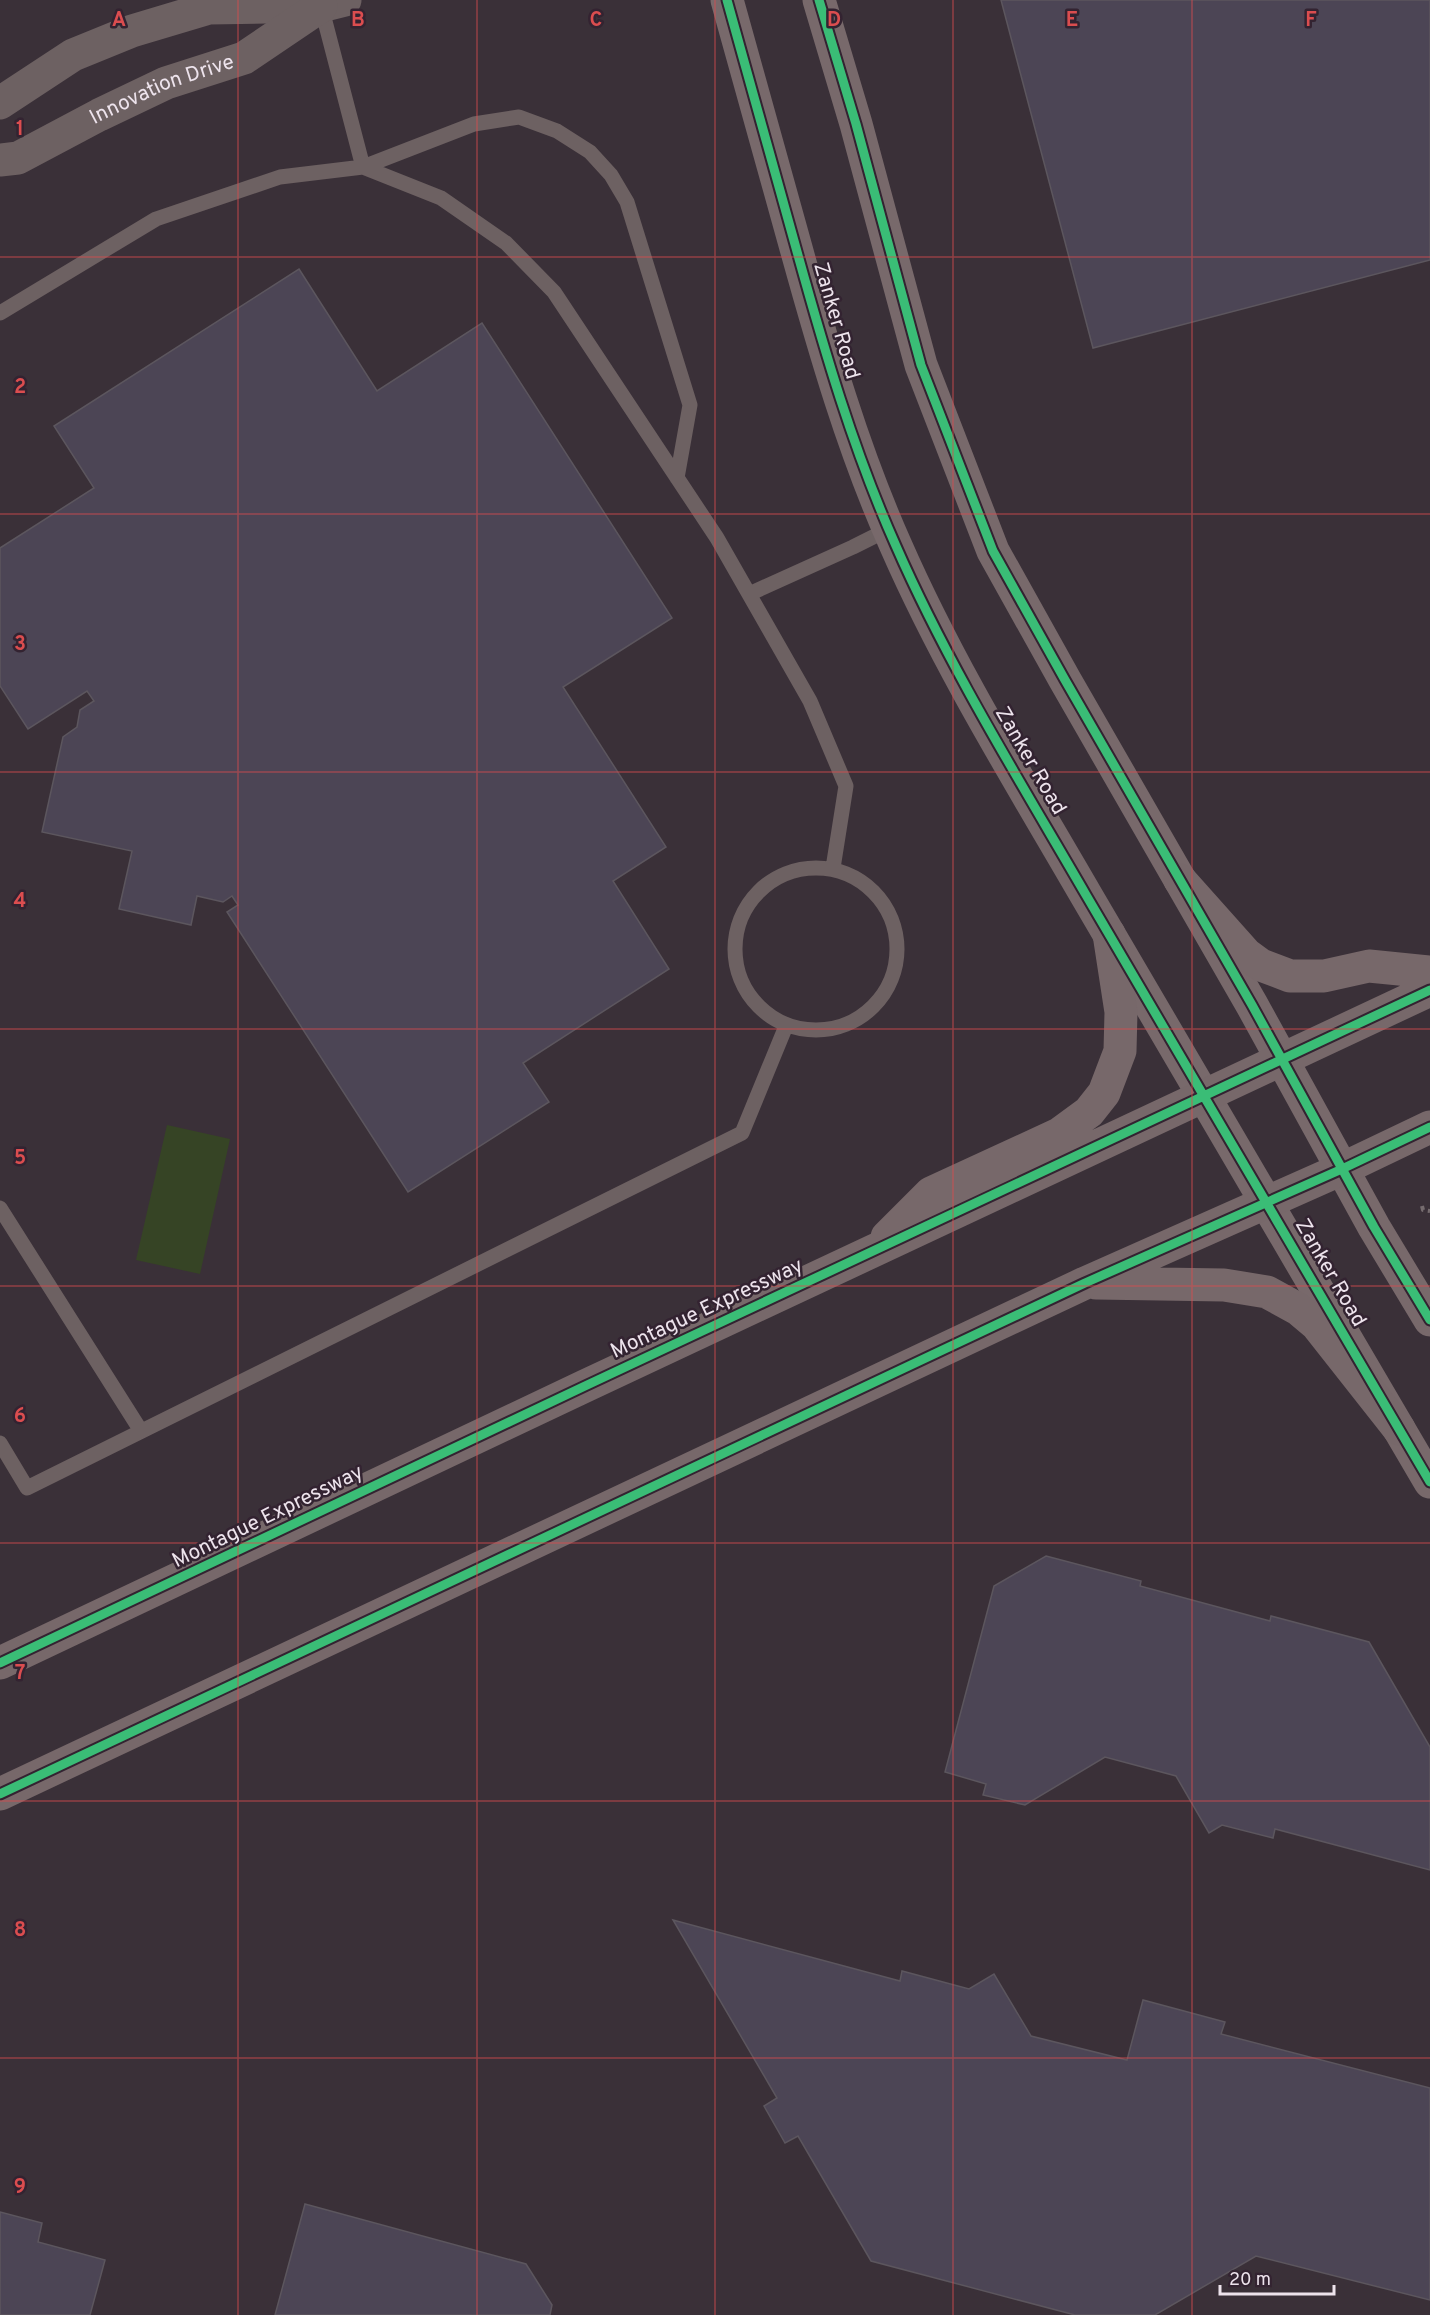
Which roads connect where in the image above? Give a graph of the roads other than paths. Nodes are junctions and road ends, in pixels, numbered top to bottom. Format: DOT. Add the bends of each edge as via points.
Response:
graph roads {
  1 [pos="727,0"];
  2 [pos="819,0"];
  3 [pos="333,3"];
  4 [pos="0,103"];
  5 [pos="0,160"];
  6 [pos="363,167"];
  7 [pos="0,313"];
  8 [pos="677,478"];
  9 [pos="889,528"];
  10 [pos="749,594"];
  11 [pos="832,868"];
  12 [pos="1180,880"];
  13 [pos="1109,934"];
  14 [pos="1430,972"];
  15 [pos="1430,990"];
  16 [pos="786,1026"];
  17 [pos="1282,1058"];
  18 [pos="1203,1096"];
  19 [pos="1430,1127"];
  20 [pos="1342,1169"];
  21 [pos="1267,1203"];
  22 [pos="0,1208"];
  23 [pos="871,1253"];
  24 [pos="1085,1283"];
  25 [pos="1430,1320"];
  26 [pos="1399,1429"];
  27 [pos="141,1431"];
  28 [pos="0,1443"];
  29 [pos="1430,1482"];
  30 [pos="0,1664"];
  31 [pos="0,1794"];
  1 -- 9 [label="main road, Zanker Road" via="817,325 850,431"];
  2 -- 12 [label="main road" via="921,365 993,551"];
  3 -- 4 [label="street" via="209,8 187,14 73,55"];
  3 -- 5 [label="street, Innovation Drive" via="244,58 166,82 18,158"];
  3 -- 6 [label="lane"];
  6 -- 7 [label="lane" via="280,177 156,219"];
  6 -- 8 [label="lane" via="441,198 506,243 554,292"];
  6 -- 8 [label="lane" via="474,124 519,117 557,131 590,152 627,202 690,405"];
  8 -- 10 [label="lane"];
  9 -- 10 [label="lane"];
  9 -- 13 [label="main road, Zanker Road" via="939,636"];
  10 -- 11 [label="lane" via="810,701 846,786"];
  11 -- 16 [label="lane" via="801,868 772,880 746,905 734,939 738,975 751,998 756,1006"];
  11 -- 16 [label="lane" via="862,880 884,903 897,931 898,962 887,992 867,1013 842,1027 814,1031"];
  12 -- 14 [label="highway" via="1246,954 1261,965 1290,976 1324,976 1369,966"];
  12 -- 17 [label="main road"];
  13 -- 18 [label="main road, Zanker Road"];
  13 -- 23 [label="highway" via="1121,1012 1120,1051 1104,1093 1089,1112 1059,1134 931,1193"];
  15 -- 17 [label="highway, Montague Expressway"];
  16 -- 27 [label="lane" via="742,1133"];
  17 -- 18 [label="highway, Montague Expressway"];
  17 -- 20 [label="main road"];
  18 -- 21 [label="main road, Zanker Road"];
  18 -- 23 [label="highway, Montague Expressway"];
  19 -- 20 [label="highway"];
  20 -- 21 [label="highway"];
  20 -- 25 [label="main road"];
  21 -- 24 [label="highway"];
  21 -- 26 [label="main road, Zanker Road"];
  22 -- 27 [label="lane"];
  23 -- 30 [label="highway, Montague Expressway"];
  24 -- 26 [label="highway" via="1224,1285 1267,1292 1317,1325"];
  24 -- 31 [label="highway"];
  26 -- 29 [label="main road, Zanker Road"];
  27 -- 28 [label="lane" via="27,1488"];
}
